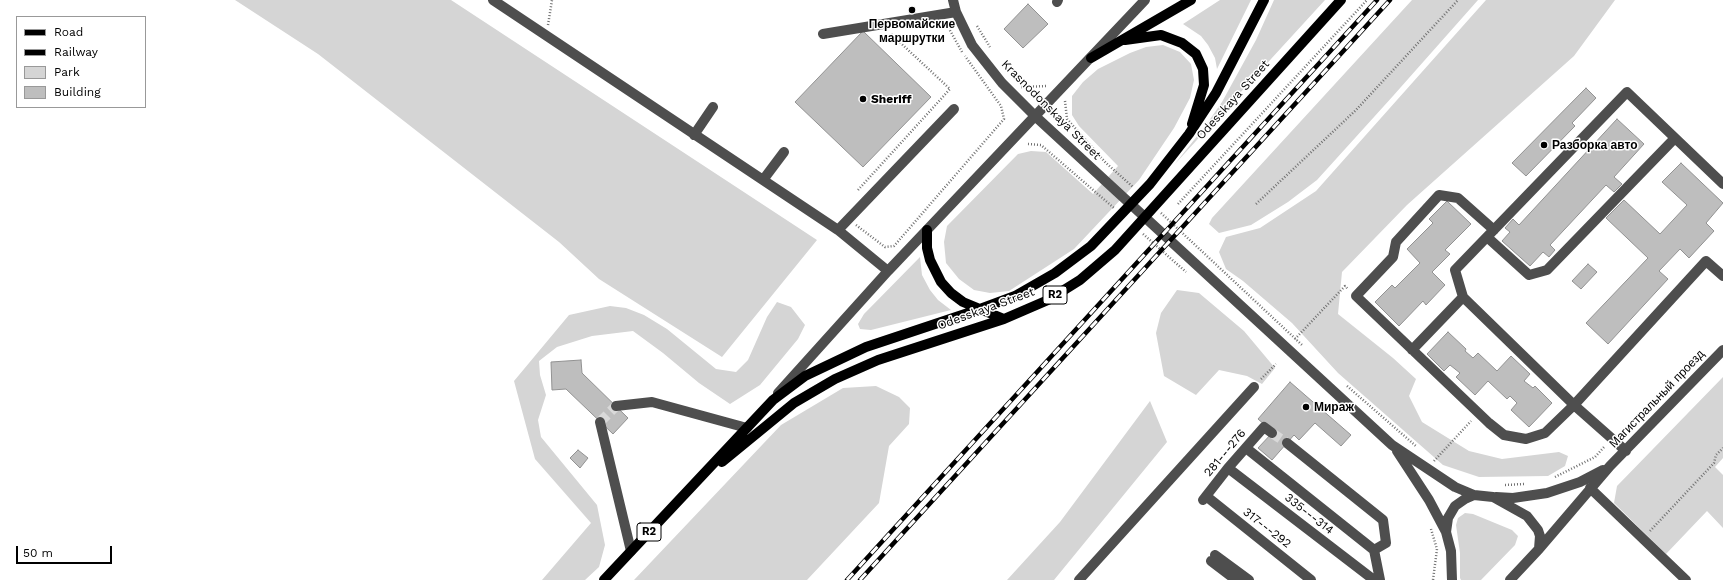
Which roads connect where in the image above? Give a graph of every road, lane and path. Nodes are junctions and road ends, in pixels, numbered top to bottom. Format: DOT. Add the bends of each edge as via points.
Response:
graph roads {
  1 [pos="493,0"];
  2 [pos="552,0"];
  3 [pos="953,0"];
  4 [pos="1145,0"];
  5 [pos="1191,0"];
  6 [pos="1264,0"];
  7 [pos="1341,0"];
  8 [pos="1366,0"];
  9 [pos="1458,0"];
  10 [pos="956,12"];
  11 [pos="974,21"];
  12 [pos="824,34"];
  13 [pos="547,36"];
  14 [pos="1125,40"];
  15 [pos="993,52"];
  16 [pos="1091,58"];
  17 [pos="1053,80"];
  18 [pos="1016,81"];
  19 [pos="1064,100"];
  20 [pos="1001,106"];
  21 [pos="713,108"];
  22 [pos="954,109"];
  23 [pos="1035,116"];
  24 [pos="1004,119"];
  25 [pos="1189,134"];
  26 [pos="694,135"];
  27 [pos="1675,138"];
  28 [pos="1028,144"];
  29 [pos="784,152"];
  30 [pos="1106,162"];
  31 [pos="762,180"];
  32 [pos="1087,184"];
  33 [pos="1723,184"];
  34 [pos="1178,204"];
  35 [pos="1256,204"];
  36 [pos="1166,218"];
  37 [pos="838,230"];
  38 [pos="926,230"];
  39 [pos="1490,234"];
  40 [pos="888,271"];
  41 [pos="1723,276"];
  42 [pos="1356,296"];
  43 [pos="1463,296"];
  44 [pos="980,309"];
  45 [pos="1004,319"];
  46 [pos="1295,339"];
  47 [pos="1307,350"];
  48 [pos="1412,350"];
  49 [pos="1723,350"];
  50 [pos="1276,364"];
  51 [pos="1342,382"];
  52 [pos="1254,387"];
  53 [pos="772,400"];
  54 [pos="1574,404"];
  55 [pos="616,406"];
  56 [pos="1478,413"];
  57 [pos="600,422"];
  58 [pos="747,428"];
  59 [pos="1272,433"];
  60 [pos="1612,439"];
  61 [pos="1287,443"];
  62 [pos="1392,445"];
  63 [pos="1246,448"];
  64 [pos="1419,448"];
  65 [pos="1723,448"];
  66 [pos="1626,451"];
  67 [pos="1430,458"];
  68 [pos="1433,461"];
  69 [pos="1438,464"];
  70 [pos="1610,466"];
  71 [pos="1228,468"];
  72 [pos="1552,479"];
  73 [pos="1531,483"];
  74 [pos="694,485"];
  75 [pos="1502,485"];
  76 [pos="1590,488"];
  77 [pos="1474,495"];
  78 [pos="1493,497"];
  79 [pos="1206,500"];
  80 [pos="1430,527"];
  81 [pos="1446,532"];
  82 [pos="1643,539"];
  83 [pos="1539,549"];
  84 [pos="1374,550"];
  85 [pos="631,551"];
  86 [pos="1451,577"];
  87 [pos="604,580"];
  88 [pos="1079,580"];
  89 [pos="1236,580"];
  90 [pos="1249,580"];
  91 [pos="1304,580"];
  92 [pos="1312,580"];
  93 [pos="1374,580"];
  94 [pos="1380,580"];
  95 [pos="1433,580"];
  96 [pos="1510,580"];
  97 [pos="1686,580"];
  1 -- 13 [label="street"];
  2 -- 13 [label="path"];
  3 -- 10 [label="street, Krasnodonskaya Street"];
  4 -- 16 [label="street, Odesskaya Street"];
  5 -- 14 [label="main road"];
  6 -- 25 [label="main road, Odesskaya Street / R2" via="1216,93"];
  7 -- 45 [label="main road, Odesskaya Street / R2" via="1115,250 1080,280 1048,300"];
  8 -- 34 [label="path"];
  9 -- 35 [label="path" via="1356,110"];
  10 -- 12 [label="street"];
  10 -- 23 [label="street, Krasnodonskaya Street" via="972,46 1002,84"];
  11 -- 15 [label="path"];
  13 -- 26 [label="street"];
  14 -- 16 [label="main road"];
  14 -- 25 [label="main road" via="1161,35 1182,43 1196,54 1203,69 1204,85"];
  16 -- 23 [label="street, Odesskaya Street"];
  17 -- 18 [label="path" via="1048,86 1021,87"];
  19 -- 30 [label="path" via="1066,119"];
  20 -- 24 [label="path"];
  21 -- 26 [label="street"];
  22 -- 37 [label="street"];
  23 -- 38 [label="street, Odesskaya Street"];
  23 -- 62 [label="street, Krasnodonskaya Street"];
  25 -- 44 [label="main road, Odesskaya Street / R2" via="1150,184 1091,246 1055,273 1015,296"];
  26 -- 31 [label="street"];
  27 -- 33 [label="street"];
  27 -- 39 [label="street" via="1547,270 1529,275"];
  27 -- 39 [label="street" via="1628,92"];
  28 -- 32 [label="path" via="1041,145"];
  29 -- 31 [label="street"];
  31 -- 37 [label="street"];
  36 -- 46 [label="path"];
  37 -- 40 [label="street"];
  38 -- 40 [label="street, Odesskaya Street"];
  38 -- 44 [label="main road" via="930,260 941,282 963,302"];
  39 -- 42 [label="street" via="1458,198 1439,195 1396,242 1393,257"];
  39 -- 43 [label="street" via="1456,270"];
  40 -- 53 [label="street, Odesskaya Street"];
  41 -- 54 [label="street" via="1706,261"];
  42 -- 46 [label="path" via="1345,286"];
  42 -- 48 [label="street"];
  43 -- 48 [label="street"];
  43 -- 54 [label="street"];
  44 -- 45 [label="main road"];
  44 -- 53 [label="main road, Odesskaya Street / R2" via="866,347 805,376"];
  45 -- 74 [label="main road, Odesskaya Street / R2" via="878,360 835,379 794,403"];
  46 -- 47 [label="path"];
  48 -- 56 [label="street"];
  49 -- 66 [label="street, Магистральный проезд"];
  50 -- 52 [label="path"];
  51 -- 64 [label="path"];
  52 -- 88 [label="street"];
  53 -- 58 [label="main road, Odesskaya Street / R2"];
  54 -- 56 [label="street" via="1546,433 1526,440 1504,435"];
  54 -- 60 [label="street"];
  55 -- 58 [label="street" via="652,402"];
  56 -- 68 [label="path"];
  57 -- 85 [label="street"];
  58 -- 74 [label="main road, Odesskaya Street / R2"];
  59 -- 63 [label="street, 281---276" via="1264,427"];
  60 -- 66 [label="street"];
  60 -- 72 [label="path" via="1595,457"];
  61 -- 84 [label="street" via="1383,520 1386,543"];
  62 -- 77 [label="street" via="1442,479"];
  62 -- 81 [label="street" via="1417,481"];
  63 -- 71 [label="street, 281---276"];
  63 -- 84 [label="street"];
  65 -- 82 [label="path" via="1716,455 1714,463"];
  66 -- 70 [label="street, Магистральный проезд"];
  67 -- 68 [label="path"];
  68 -- 69 [label="path"];
  70 -- 76 [label="street"];
  70 -- 78 [label="street" via="1580,482 1547,493 1513,498"];
  71 -- 79 [label="street, 281---276"];
  71 -- 93 [label="street, 335---314"];
  73 -- 75 [label="path"];
  74 -- 85 [label="main road, R2"];
  76 -- 82 [label="street"];
  76 -- 83 [label="street"];
  77 -- 78 [label="street"];
  77 -- 81 [label="street" via="1455,506 1448,518"];
  78 -- 83 [label="street" via="1522,512 1534,523 1540,536"];
  79 -- 91 [label="street"];
  79 -- 92 [label="street, 317---292"];
  80 -- 95 [label="path" via="1437,549"];
  81 -- 86 [label="street" via="1451,551"];
  82 -- 97 [label="street"];
  83 -- 96 [label="street"];
  84 -- 94 [label="street"];
  85 -- 87 [label="main road, R2"];
  89 -- 90 [label="street" via="1213,558"];
}
